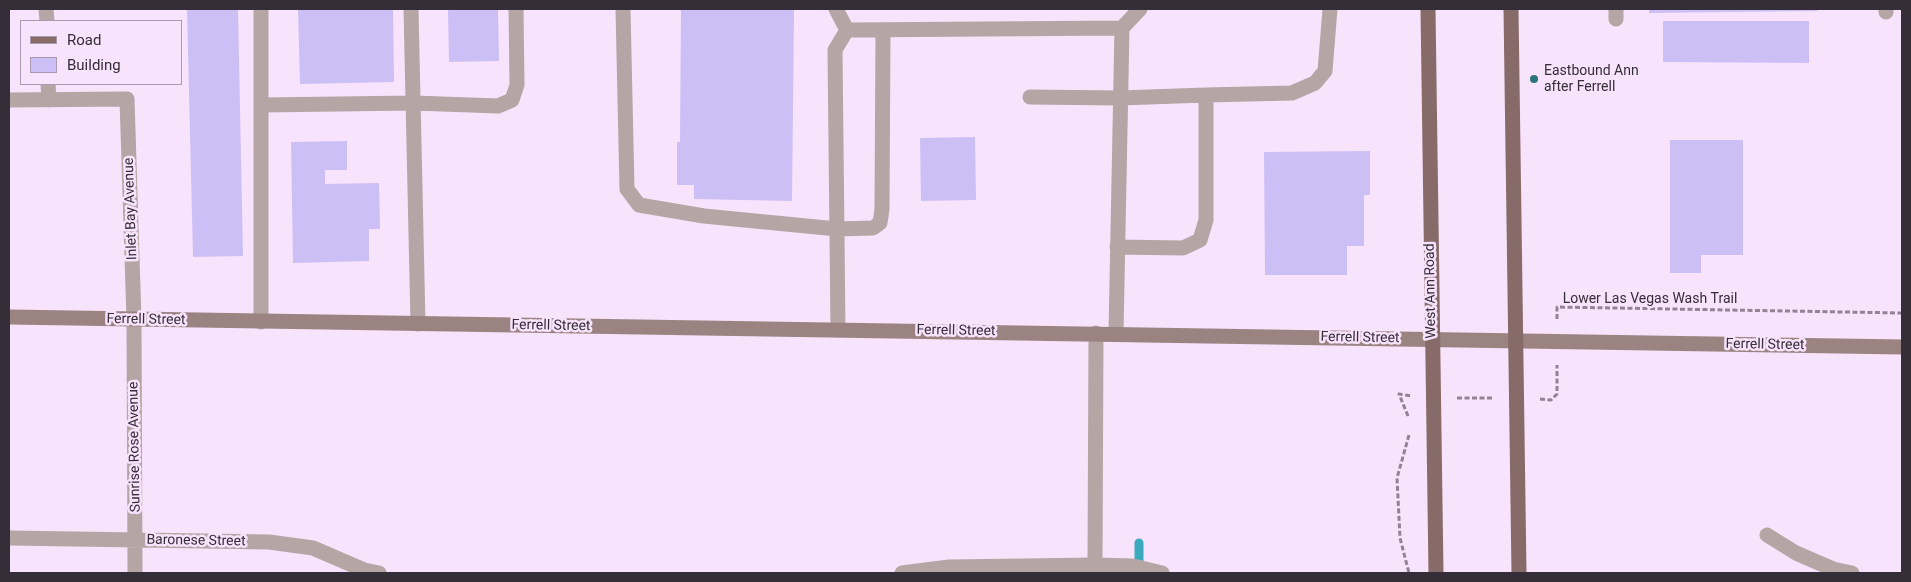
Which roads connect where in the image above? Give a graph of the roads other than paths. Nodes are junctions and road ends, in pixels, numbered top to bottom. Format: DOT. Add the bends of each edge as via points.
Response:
graph roads {
  1 [pos="261,9"];
  2 [pos="411,9"];
  3 [pos="516,9"];
  4 [pos="623,9"];
  5 [pos="836,9"];
  6 [pos="1140,9"];
  7 [pos="1330,9"];
  8 [pos="1428,9"];
  9 [pos="1511,9"];
  10 [pos="1122,28"];
  11 [pos="847,30"];
  12 [pos="883,30"];
  13 [pos="48,85"];
  14 [pos="1206,95"];
  15 [pos="1030,97"];
  16 [pos="1120,98"];
  17 [pos="9,100"];
  18 [pos="49,100"];
  19 [pos="414,103"];
  20 [pos="262,104"];
  21 [pos="837,229"];
  22 [pos="1117,247"];
  23 [pos="9,317"];
  24 [pos="134,320"];
  25 [pos="261,322"];
  26 [pos="418,324"];
  27 [pos="838,330"];
  28 [pos="1096,334"];
  29 [pos="1116,334"];
  30 [pos="1432,339"];
  31 [pos="1515,341"];
  32 [pos="1902,347"];
  33 [pos="1767,535"];
  34 [pos="9,538"];
  35 [pos="136,540"];
  36 [pos="1095,565"];
  37 [pos="136,573"];
  38 [pos="379,573"];
  39 [pos="902,573"];
  40 [pos="1162,573"];
  41 [pos="1436,573"];
  42 [pos="1519,573"];
  43 [pos="1852,573"];
  1 -- 20 [label="street"];
  2 -- 19 [label="street"];
  3 -- 19 [label="street" via="517,85 512,100 498,106"];
  4 -- 21 [label="street" via="627,188 639,205 704,216"];
  5 -- 11 [label="street"];
  6 -- 10 [label="street"];
  7 -- 14 [label="street" via="1324,70 1315,83 1292,93"];
  8 -- 30 [label="main road, West Ann Road"];
  9 -- 31 [label="main road"];
  10 -- 12 [label="street"];
  10 -- 16 [label="street"];
  11 -- 12 [label="street"];
  11 -- 21 [label="street" via="836,50"];
  12 -- 21 [label="street" via="880,223 873,228"];
  13 -- 18 [label="street"];
  14 -- 16 [label="street"];
  14 -- 22 [label="street" via="1206,220 1200,240 1183,248"];
  15 -- 16 [label="street"];
  16 -- 22 [label="street"];
  17 -- 18 [label="street"];
  18 -- 24 [label="street, Inlet Bay Avenue" via="127,99"];
  19 -- 20 [label="street"];
  19 -- 26 [label="street"];
  20 -- 25 [label="street"];
  21 -- 27 [label="street"];
  22 -- 29 [label="street"];
  23 -- 24 [label="street, Ferrell Street"];
  24 -- 25 [label="street, Ferrell Street"];
  24 -- 35 [label="street, Sunrise Rose Avenue"];
  25 -- 26 [label="street, Ferrell Street"];
  26 -- 27 [label="street, Ferrell Street"];
  27 -- 28 [label="street, Ferrell Street"];
  28 -- 29 [label="street, Ferrell Street"];
  28 -- 36 [label="street"];
  29 -- 30 [label="street, Ferrell Street"];
  30 -- 31 [label="street, Ferrell Street"];
  30 -- 41 [label="main road, West Ann Road"];
  31 -- 32 [label="street, Ferrell Street"];
  31 -- 42 [label="main road"];
  33 -- 43 [label="street" via="1796,553 1833,569"];
  34 -- 35 [label="street, Baronese Street"];
  35 -- 37 [label="street, Sunrise Rose Avenue"];
  35 -- 38 [label="street, Baronese Street" via="269,542 313,548 364,570"];
  36 -- 39 [label="street" via="949,566"];
  36 -- 40 [label="street" via="1133,566"];
}
